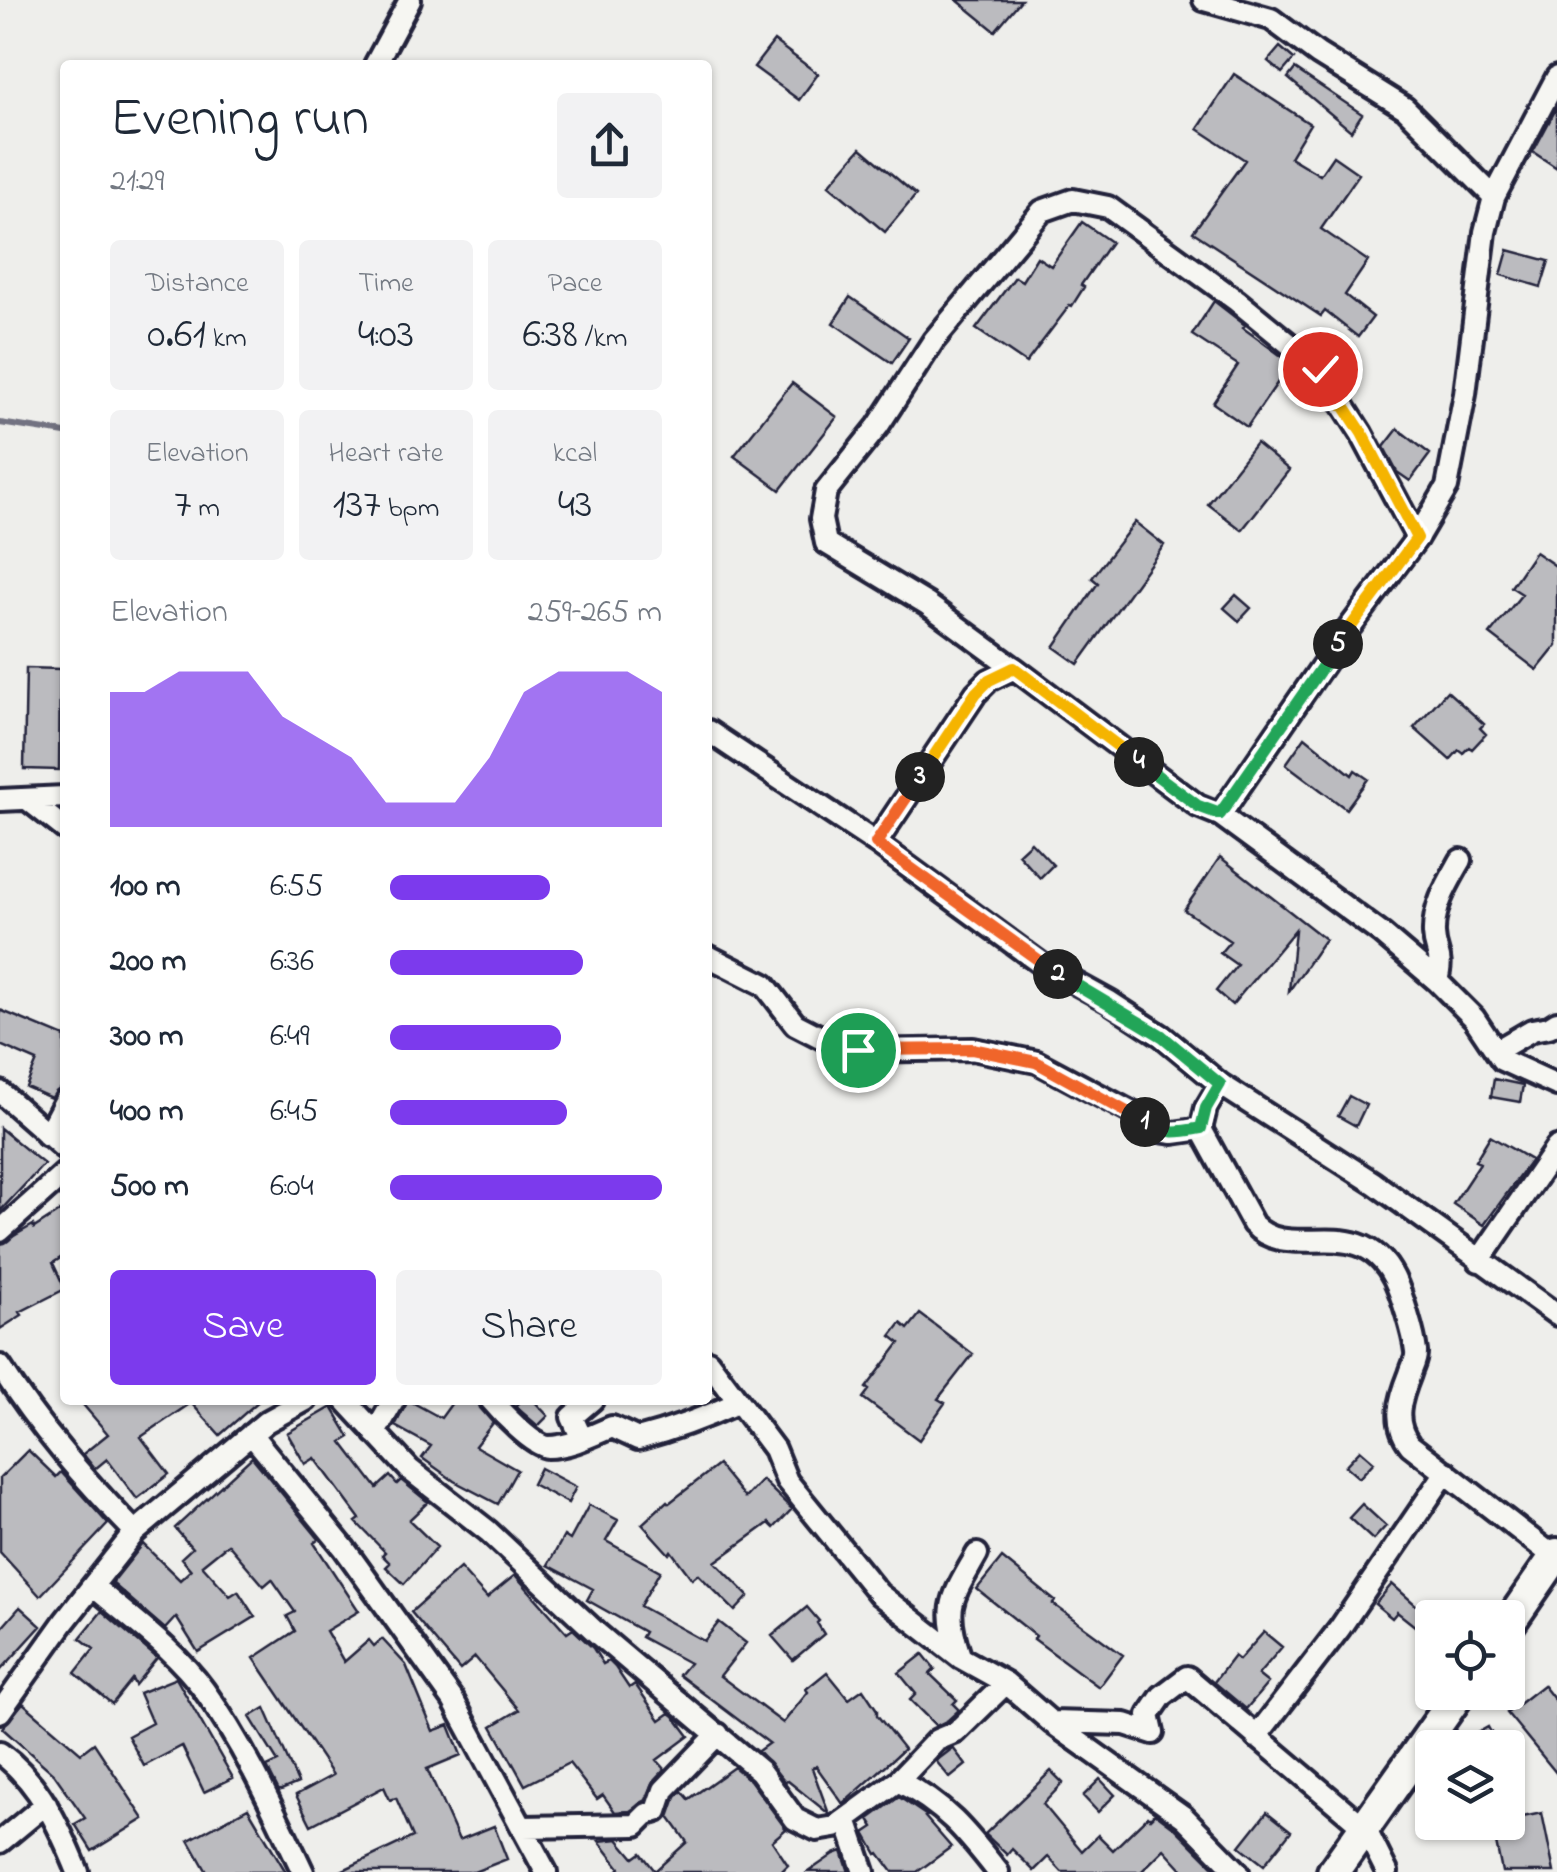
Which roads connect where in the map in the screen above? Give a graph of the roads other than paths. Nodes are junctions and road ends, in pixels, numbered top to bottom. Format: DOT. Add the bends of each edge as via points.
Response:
graph roads {
  1 [pos="410,0"];
  2 [pos="1204,0"];
  3 [pos="378,60"];
  4 [pos="1557,77"];
  5 [pos="1494,197"];
  6 [pos="1417,538"];
  7 [pos="1014,668"];
  8 [pos="712,734"];
  9 [pos="60,796"];
  10 [pos="27,799"];
  11 [pos="0,800"];
  12 [pos="1220,814"];
  13 [pos="60,825"];
  14 [pos="876,843"];
  15 [pos="1461,860"];
  16 [pos="712,958"];
  17 [pos="1437,981"];
  18 [pos="1557,1022"];
  19 [pos="1496,1051"];
  20 [pos="1220,1084"];
  21 [pos="1557,1084"];
  22 [pos="0,1092"];
  23 [pos="60,1110"];
  24 [pos="1201,1128"];
  25 [pos="47,1135"];
  26 [pos="60,1145"];
  27 [pos="1557,1147"];
  28 [pos="60,1178"];
  29 [pos="0,1231"];
  30 [pos="1479,1261"];
  31 [pos="1557,1315"];
  32 [pos="0,1366"];
  33 [pos="712,1367"];
  34 [pos="736,1403"];
  35 [pos="298,1405"];
  36 [pos="350,1405"];
  37 [pos="391,1405"];
  38 [pos="497,1405"];
  39 [pos="586,1405"];
  40 [pos="375,1433"];
  41 [pos="251,1434"];
  42 [pos="582,1439"];
  43 [pos="1446,1472"];
  44 [pos="135,1532"];
  45 [pos="977,1554"];
  46 [pos="1556,1557"];
  47 [pos="93,1586"];
  48 [pos="1525,1601"];
  49 [pos="960,1658"];
  50 [pos="1006,1683"];
  51 [pos="1447,1710"];
  52 [pos="0,1712"];
  53 [pos="1052,1722"];
  54 [pos="718,1734"];
  55 [pos="1256,1737"];
  56 [pos="0,1753"];
  57 [pos="898,1781"];
  58 [pos="46,1804"];
  59 [pos="846,1819"];
  60 [pos="524,1827"];
  61 [pos="1364,1828"];
  62 [pos="0,1842"];
  63 [pos="78,1872"];
  64 [pos="302,1872"];
  65 [pos="546,1872"];
  66 [pos="864,1872"];
  67 [pos="998,1872"];
  68 [pos="1238,1872"];
  69 [pos="1334,1872"];
  70 [pos="1387,1872"];
  1 -- 3 [label="street"];
  2 -- 5 [label="street" via="1271,18 1404,108"];
  4 -- 5 [label="street"];
  5 -- 6 [label="street" via="1448,487"];
  6 -- 7 [label="street" via="1320,369 1108,207 1073,200 1042,211 934,340 826,491 821,518 826,543"];
  6 -- 12 [label="street"];
  7 -- 12 [label="street" via="1198,806"];
  7 -- 14 [label="street" via="976,693"];
  8 -- 14 [label="street"];
  9 -- 10 [label="street"];
  10 -- 11 [label="street"];
  10 -- 13 [label="street"];
  12 -- 17 [label="street"];
  14 -- 20 [label="street" via="1042,964 1162,1036"];
  15 -- 17 [label="street" via="1438,900"];
  16 -- 24 [label="street" via="764,985 795,1024 830,1042 858,1050 972,1049 1036,1062 1159,1131"];
  17 -- 19 [label="street"];
  18 -- 19 [label="street"];
  19 -- 21 [label="street" via="1502,1060"];
  20 -- 24 [label="street"];
  20 -- 30 [label="street" via="1374,1182"];
  22 -- 25 [label="street"];
  23 -- 25 [label="street"];
  24 -- 43 [label="street" via="1264,1237 1349,1240 1377,1256 1393,1277 1417,1355 1398,1418 1401,1434"];
  25 -- 26 [label="street"];
  27 -- 30 [label="street"];
  28 -- 29 [label="street"];
  30 -- 31 [label="street"];
  32 -- 44 [label="street" via="73,1467"];
  33 -- 34 [label="street"];
  34 -- 42 [label="street" via="638,1439 612,1427"];
  34 -- 49 [label="street" via="774,1449 786,1481 879,1594"];
  35 -- 41 [label="street"];
  36 -- 40 [label="street"];
  37 -- 40 [label="street"];
  38 -- 42 [label="street" via="540,1444"];
  39 -- 42 [label="street" via="572,1417"];
  40 -- 54 [label="street"];
  41 -- 44 [label="street"];
  41 -- 60 [label="street" via="344,1548 453,1700"];
  43 -- 46 [label="street"];
  43 -- 55 [label="street"];
  44 -- 47 [label="street"];
  45 -- 49 [label="street" via="951,1601"];
  46 -- 48 [label="main road"];
  47 -- 52 [label="street"];
  47 -- 64 [label="street" via="203,1688 256,1772"];
  49 -- 50 [label="street"];
  50 -- 53 [label="street"];
  50 -- 57 [label="street"];
  51 -- 61 [label="main road"];
  53 -- 55 [label="street" via="1124,1724 1152,1733 1149,1715 1187,1677"];
  53 -- 68 [label="street" via="1184,1816"];
  54 -- 59 [label="street" via="760,1770 795,1819 817,1830"];
  54 -- 60 [label="street" via="664,1790 656,1812 636,1825"];
  55 -- 61 [label="street"];
  56 -- 58 [label="street" via="21,1768"];
  57 -- 59 [label="street"];
  57 -- 67 [label="street" via="956,1820"];
  58 -- 62 [label="street"];
  58 -- 63 [label="street"];
  59 -- 66 [label="street"];
  60 -- 65 [label="street"];
  61 -- 69 [label="main road"];
  61 -- 70 [label="street"];
}
